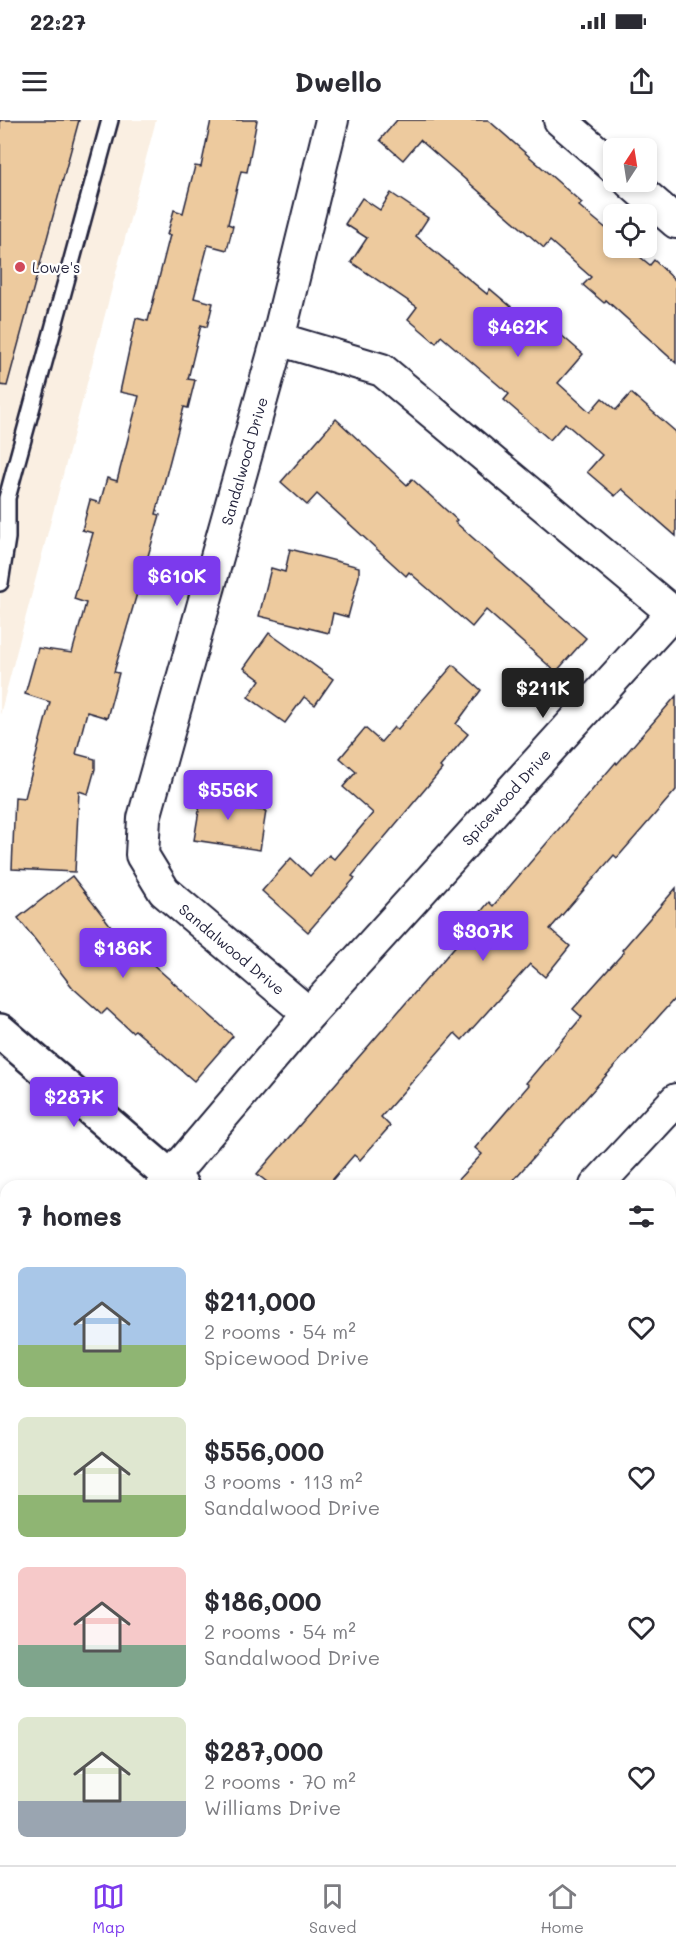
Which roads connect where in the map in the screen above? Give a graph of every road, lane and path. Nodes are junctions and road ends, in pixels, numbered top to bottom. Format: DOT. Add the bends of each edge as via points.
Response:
graph roads {
  1 [pos="110,120"];
  2 [pos="332,120"];
  3 [pos="560,120"];
  4 [pos="603,157"];
  5 [pos="642,192"];
  6 [pos="676,222"];
  7 [pos="278,339"];
  8 [pos="0,583"];
  9 [pos="309,1014"];
  10 [pos="0,1031"];
  11 [pos="676,1100"];
  12 [pos="168,1180"];
  13 [pos="175,1180"];
  14 [pos="602,1180"];
  1 -- 8 [label="lane" via="7,498 7,538"];
  2 -- 7 [label="street, Sandalwood Drive"];
  3 -- 4 [label="street"];
  5 -- 6 [label="street"];
  7 -- 9 [label="street, Sandalwood Drive" via="144,818 142,855 164,891"];
  7 -- 9 [label="street, Spicewood Drive" via="382,370 673,613"];
  9 -- 13 [label="street, Spicewood Drive"];
  10 -- 12 [label="street"];
  11 -- 14 [label="street"];
}
